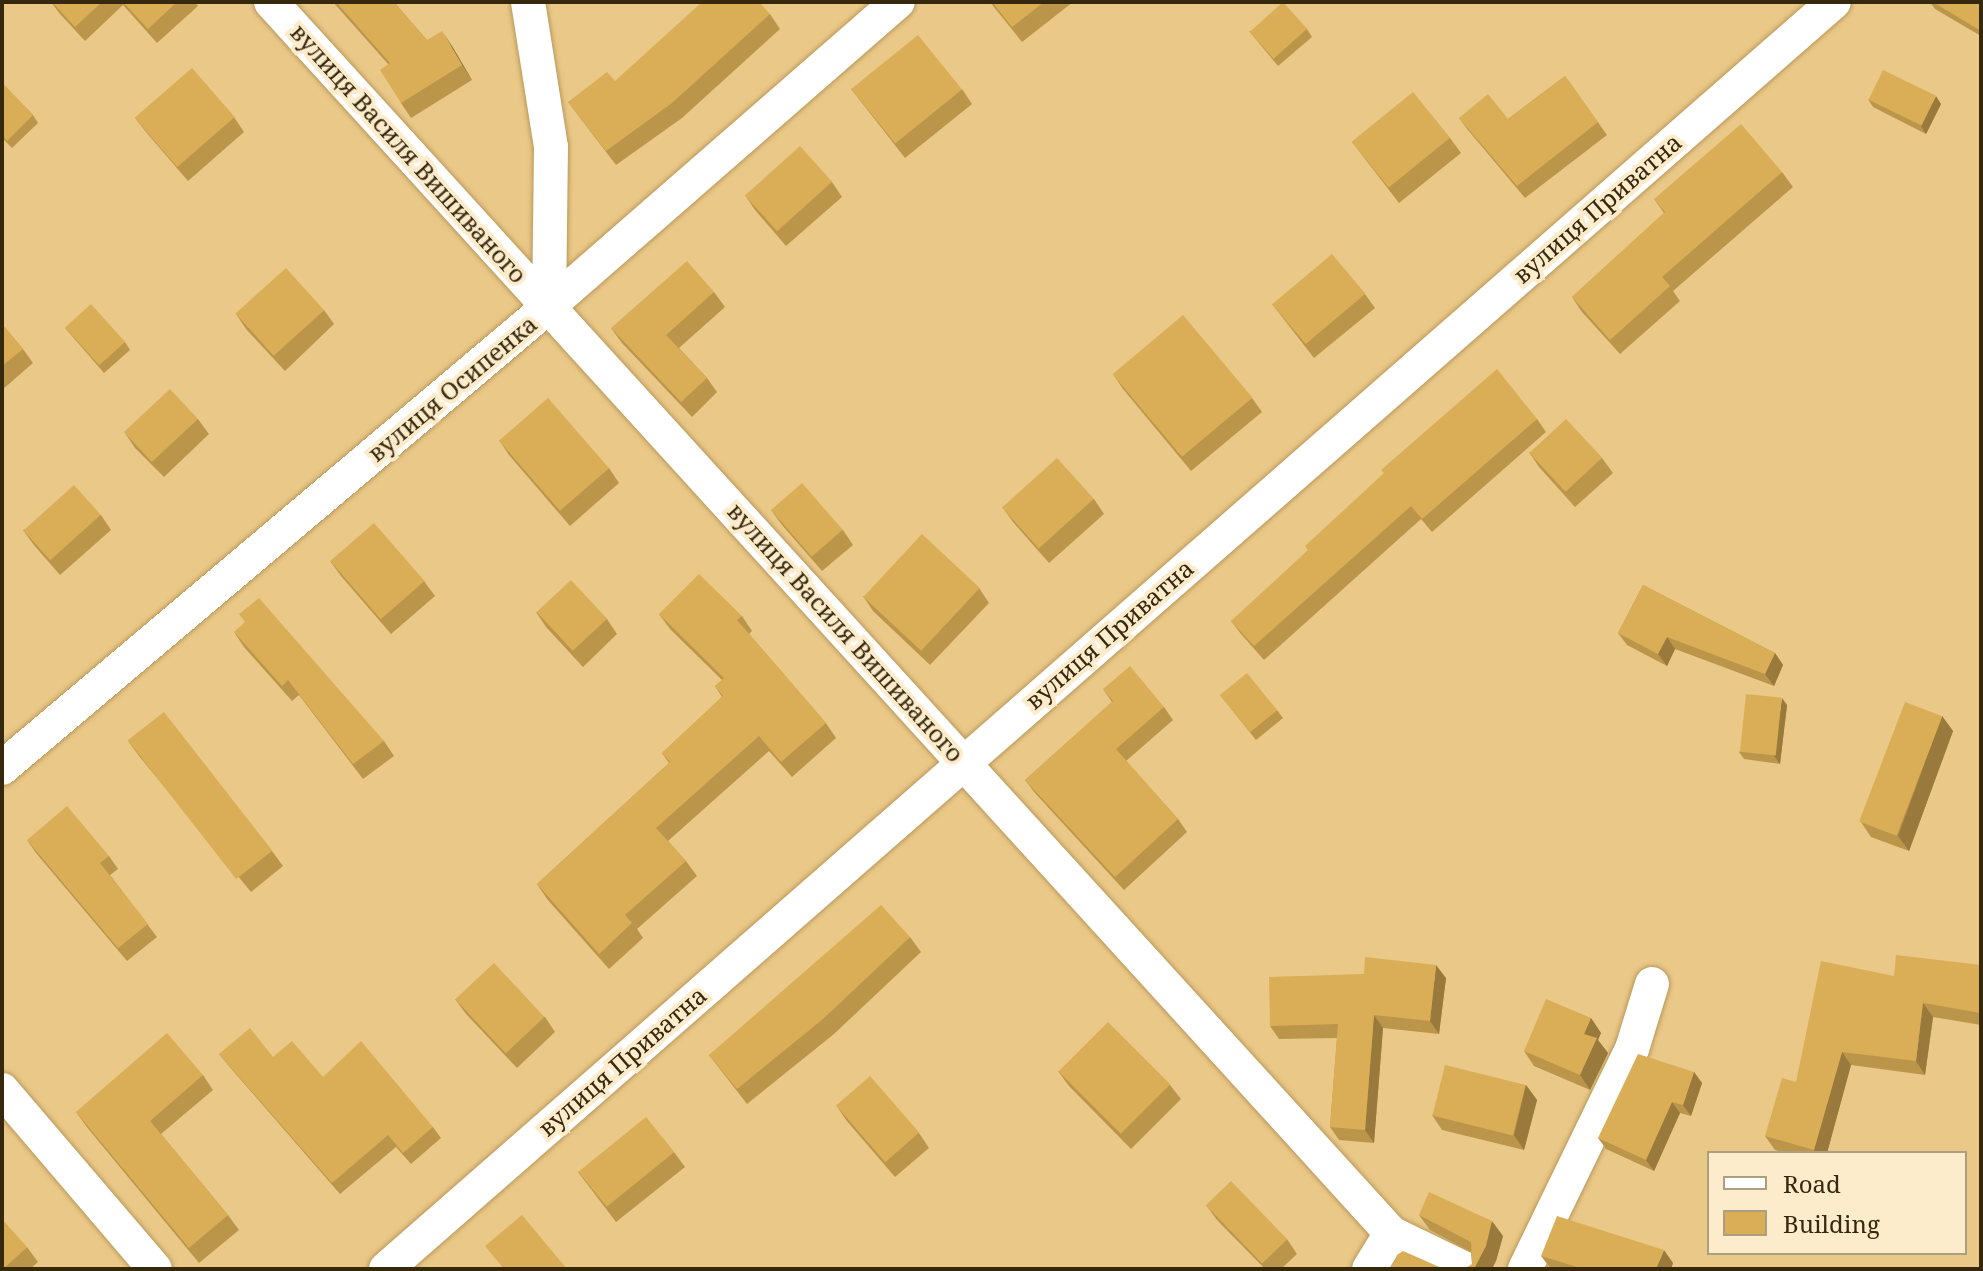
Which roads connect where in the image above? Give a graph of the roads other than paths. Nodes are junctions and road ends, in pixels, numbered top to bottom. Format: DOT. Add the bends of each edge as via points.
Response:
graph roads {
  1 [pos="271,2"];
  2 [pos="528,2"];
  3 [pos="898,2"];
  4 [pos="1834,2"];
  5 [pos="549,306"];
  6 [pos="963,760"];
  7 [pos="2,768"];
  8 [pos="1652,984"];
  9 [pos="2,1090"];
  10 [pos="1391,1233"];
  11 [pos="155,1269"];
  12 [pos="386,1269"];
  13 [pos="1369,1269"];
  14 [pos="1465,1269"];
  15 [pos="1525,1269"];
  1 -- 5 [label="street, вулиця Василя Вишиваного"];
  2 -- 5 [label="street" via="551,147"];
  3 -- 5 [label="street, вулиця Осипенка"];
  4 -- 6 [label="street, вулиця Приватна"];
  5 -- 6 [label="street, вулиця Василя Вишиваного"];
  5 -- 7 [label="street, вулиця Осипенка"];
  6 -- 10 [label="street, вулиця Василя Вишиваного"];
  6 -- 12 [label="street, вулиця Приватна"];
  8 -- 15 [label="street" via="1632,1049"];
  9 -- 11 [label="street"];
  10 -- 13 [label="street"];
  10 -- 14 [label="street"];
}
